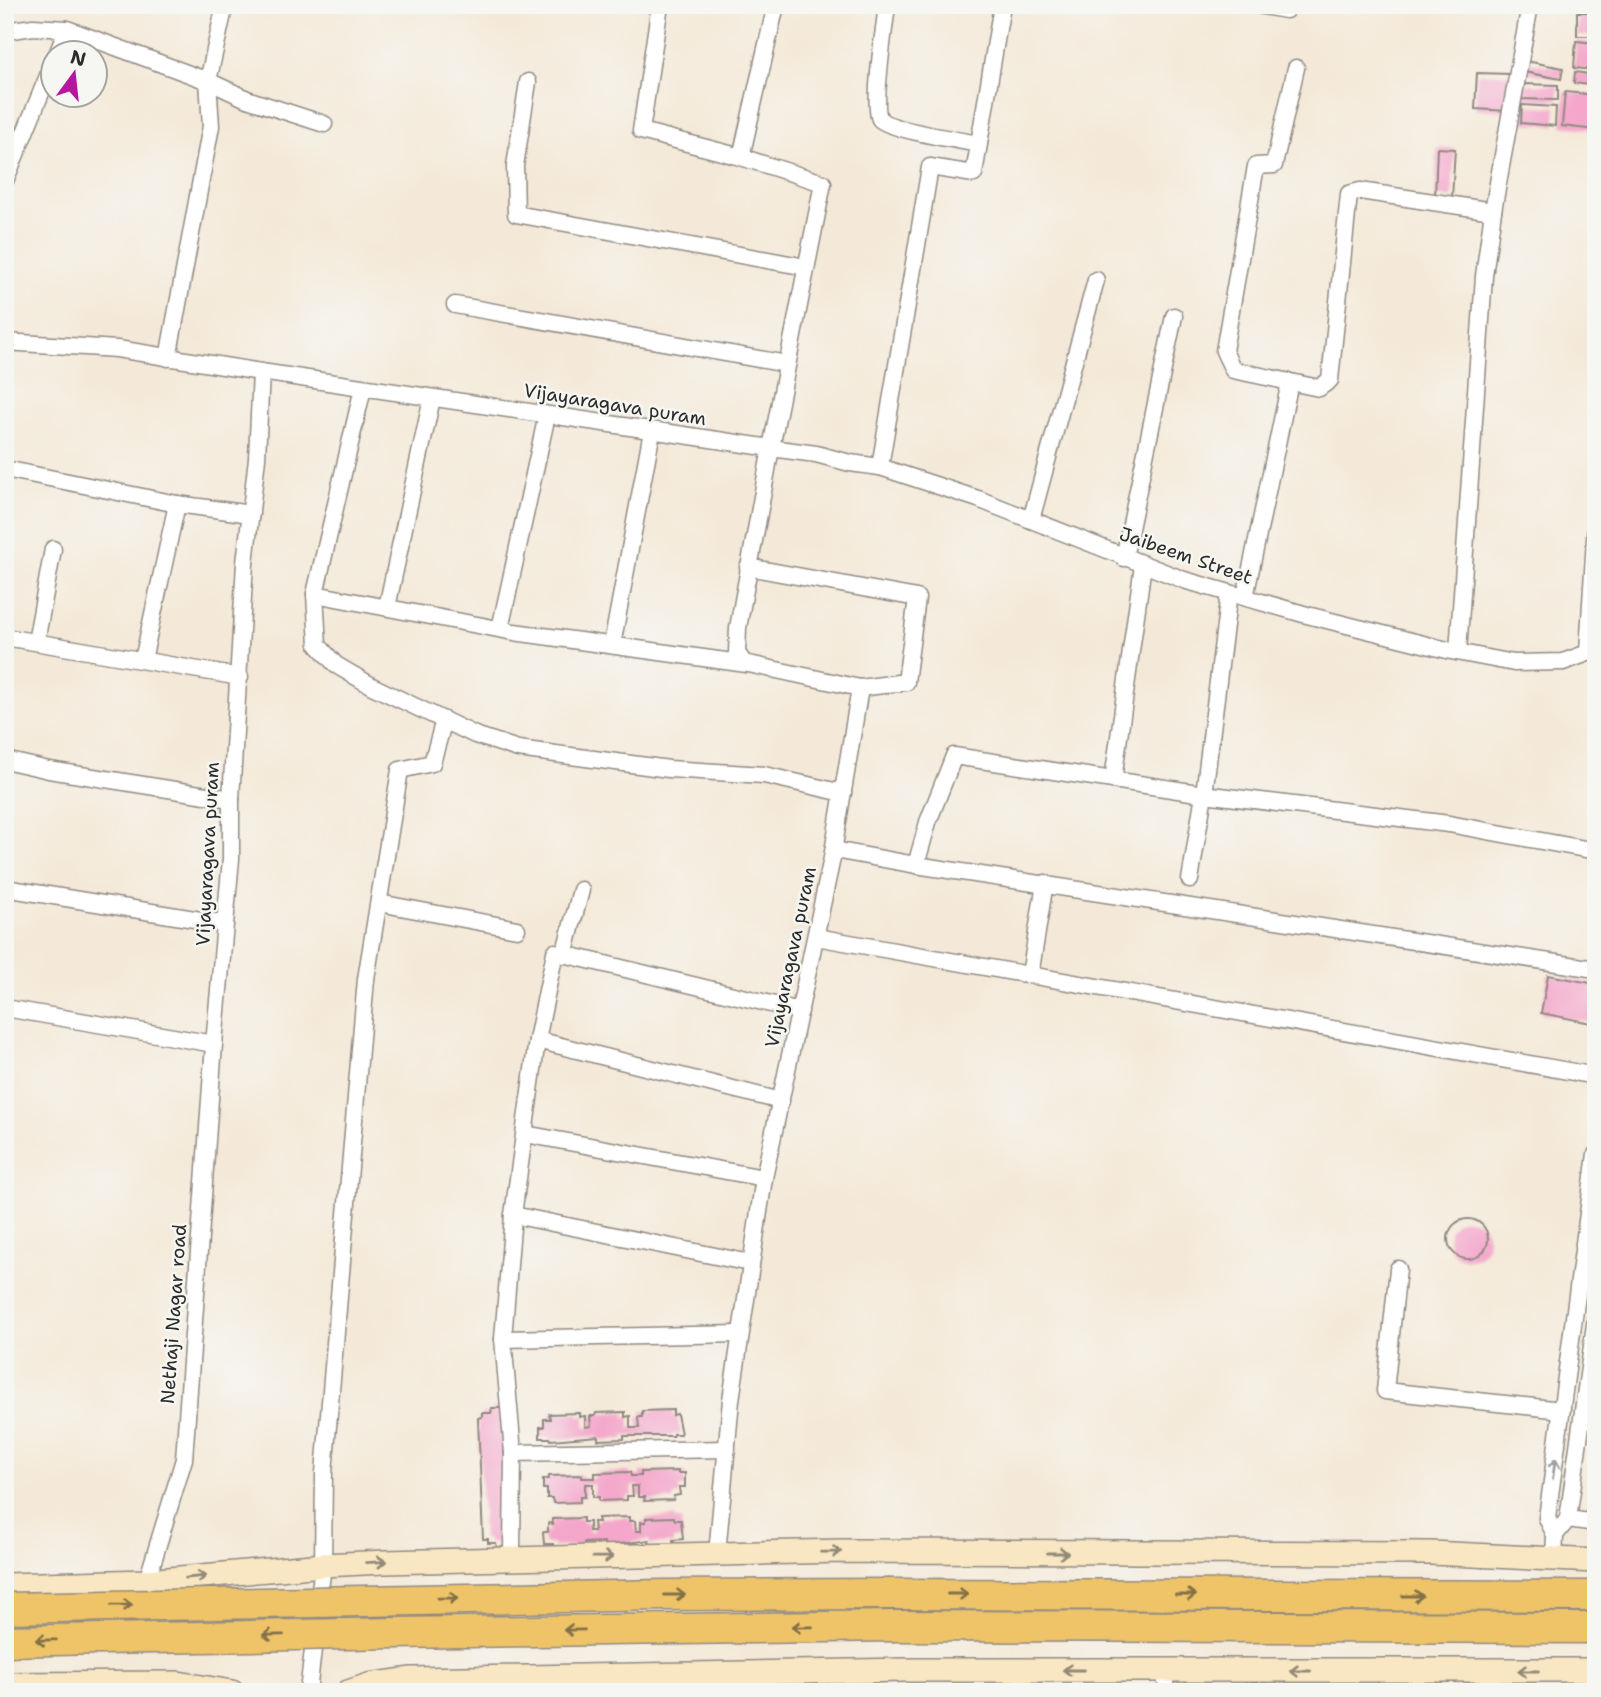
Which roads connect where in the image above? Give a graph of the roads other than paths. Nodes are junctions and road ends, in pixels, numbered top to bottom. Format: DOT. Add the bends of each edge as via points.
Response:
graph roads {
  1 [pos="225,5"];
  2 [pos="660,5"];
  3 [pos="776,5"];
  4 [pos="887,5"];
  5 [pos="1002,5"];
  6 [pos="1257,5"];
  7 [pos="1530,5"];
  8 [pos="1286,10"];
  9 [pos="67,29"];
  10 [pos="5,31"];
  11 [pos="63,38"];
  12 [pos="1296,68"];
  13 [pos="208,81"];
  14 [pos="528,82"];
  15 [pos="38,100"];
  16 [pos="324,124"];
  17 [pos="979,144"];
  18 [pos="741,157"];
  19 [pos="5,181"];
  20 [pos="1493,211"];
  21 [pos="806,267"];
  22 [pos="1096,280"];
  23 [pos="455,305"];
  24 [pos="1174,316"];
  25 [pos="5,342"];
  26 [pos="168,358"];
  27 [pos="787,364"];
  28 [pos="261,372"];
  29 [pos="1290,382"];
  30 [pos="362,388"];
  31 [pos="432,398"];
  32 [pos="547,415"];
  33 [pos="652,431"];
  34 [pos="771,449"];
  35 [pos="880,467"];
  36 [pos="5,469"];
  37 [pos="177,505"];
  38 [pos="251,514"];
  39 [pos="1031,520"];
  40 [pos="1596,522"];
  41 [pos="53,549"];
  42 [pos="1124,558"];
  43 [pos="1143,565"];
  44 [pos="748,567"];
  45 [pos="315,594"];
  46 [pos="1237,595"];
  47 [pos="387,607"];
  48 [pos="499,629"];
  49 [pos="5,637"];
  50 [pos="36,642"];
  51 [pos="612,645"];
  52 [pos="1592,651"];
  53 [pos="1458,652"];
  54 [pos="143,660"];
  55 [pos="747,664"];
  56 [pos="240,677"];
  57 [pos="860,688"];
  58 [pos="444,720"];
  59 [pos="5,760"];
  60 [pos="1113,780"];
  61 [pos="843,793"];
  62 [pos="1204,794"];
  63 [pos="231,799"];
  64 [pos="834,850"];
  65 [pos="1596,851"];
  66 [pos="916,865"];
  67 [pos="1190,880"];
  68 [pos="1045,883"];
  69 [pos="5,888"];
  70 [pos="581,890"];
  71 [pos="379,903"];
  72 [pos="225,923"];
  73 [pos="517,929"];
  74 [pos="816,937"];
  75 [pos="564,955"];
  76 [pos="1596,969"];
  77 [pos="1030,975"];
  78 [pos="5,1008"];
  79 [pos="800,1011"];
  80 [pos="537,1040"];
  81 [pos="214,1044"];
  82 [pos="1596,1076"];
  83 [pos="781,1101"];
  84 [pos="525,1134"];
  85 [pos="1596,1154"];
  86 [pos="764,1178"];
  87 [pos="513,1215"];
  88 [pos="750,1263"];
  89 [pos="1398,1269"];
  90 [pos="1596,1317"];
  91 [pos="740,1334"];
  92 [pos="503,1339"];
  93 [pos="1562,1410"];
  94 [pos="727,1449"];
  95 [pos="513,1453"];
  96 [pos="1567,1519"];
  97 [pos="1596,1523"];
  98 [pos="1555,1535"];
  99 [pos="717,1554"];
  100 [pos="512,1558"];
  101 [pos="1553,1560"];
  102 [pos="1596,1561"];
  103 [pos="323,1565"];
  104 [pos="147,1581"];
  105 [pos="5,1585"];
  106 [pos="1596,1597"];
  107 [pos="5,1608"];
  108 [pos="1596,1628"];
  109 [pos="5,1641"];
  110 [pos="1596,1671"];
  111 [pos="1166,1681"];
  112 [pos="5,1684"];
  113 [pos="443,1685"];
  114 [pos="232,1692"];
  115 [pos="308,1692"];
  116 [pos="348,1692"];
  1 -- 13 [label="street"];
  2 -- 18 [label="street" via="641,131"];
  3 -- 18 [label="street"];
  4 -- 17 [label="street" via="878,83 881,121"];
  5 -- 17 [label="street"];
  6 -- 8 [label="street"];
  7 -- 20 [label="street"];
  9 -- 10 [label="street"];
  9 -- 11 [label="street"];
  9 -- 13 [label="street"];
  12 -- 29 [label="street" via="1274,165 1256,166 1224,351 1233,370"];
  13 -- 16 [label="street"];
  13 -- 26 [label="street" via="211,126"];
  14 -- 21 [label="street" via="515,166 516,214"];
  15 -- 19 [label="street"];
  17 -- 35 [label="street" via="974,174 930,167"];
  18 -- 21 [label="street" via="823,183"];
  20 -- 29 [label="street" via="1360,191 1349,194 1330,380 1319,387"];
  20 -- 53 [label="street"];
  21 -- 27 [label="street"];
  22 -- 39 [label="street"];
  23 -- 27 [label="street"];
  24 -- 42 [label="street"];
  25 -- 26 [label="street" via="117,349"];
  26 -- 28 [label="street"];
  27 -- 34 [label="street"];
  28 -- 30 [label="street, Vijayaragava puram"];
  28 -- 38 [label="street, Vijayaragava puram"];
  29 -- 46 [label="street"];
  30 -- 31 [label="street, Vijayaragava puram"];
  30 -- 45 [label="street"];
  31 -- 32 [label="street, Vijayaragava puram"];
  31 -- 47 [label="street"];
  32 -- 33 [label="street, Vijayaragava puram"];
  32 -- 48 [label="street"];
  33 -- 34 [label="street, Vijayaragava puram"];
  33 -- 51 [label="street"];
  34 -- 35 [label="street, Jaibeem Street"];
  34 -- 44 [label="street"];
  35 -- 39 [label="street, Jaibeem Street"];
  36 -- 37 [label="street"];
  37 -- 38 [label="street"];
  37 -- 54 [label="street"];
  38 -- 56 [label="street, Vijayaragava puram"];
  39 -- 42 [label="street, Jaibeem Street"];
  40 -- 52 [label="street"];
  41 -- 50 [label="street"];
  42 -- 43 [label="street, Jaibeem Street"];
  43 -- 46 [label="street, Jaibeem Street"];
  43 -- 60 [label="street"];
  44 -- 55 [label="street" via="737,653"];
  44 -- 57 [label="street" via="917,598 906,682"];
  45 -- 47 [label="street"];
  45 -- 58 [label="street" via="318,645 337,665"];
  46 -- 53 [label="street, Jaibeem Street"];
  46 -- 62 [label="street"];
  47 -- 48 [label="street"];
  48 -- 51 [label="street"];
  49 -- 50 [label="street"];
  50 -- 54 [label="street"];
  51 -- 55 [label="street"];
  52 -- 53 [label="street, Jaibeem Street" via="1563,662 1514,663"];
  54 -- 56 [label="street"];
  55 -- 57 [label="street"];
  56 -- 63 [label="street, Vijayaragava puram"];
  57 -- 61 [label="street, Vijayaragava puram"];
  58 -- 61 [label="street" via="518,749 669,769 764,775"];
  58 -- 71 [label="street" via="432,764 400,770"];
  59 -- 63 [label="street"];
  60 -- 62 [label="street"];
  60 -- 66 [label="street" via="954,756"];
  61 -- 64 [label="street, Vijayaragava puram"];
  62 -- 65 [label="street" via="1449,824"];
  62 -- 67 [label="street"];
  63 -- 72 [label="street, Vijayaragava puram"];
  64 -- 66 [label="street"];
  64 -- 74 [label="street, Vijayaragava puram"];
  66 -- 68 [label="street"];
  68 -- 76 [label="street"];
  68 -- 77 [label="street"];
  69 -- 72 [label="street"];
  70 -- 75 [label="street"];
  71 -- 73 [label="street"];
  71 -- 103 [label="street" via="366,979 324,1473"];
  72 -- 81 [label="street, Vijayaragava puram"];
  74 -- 77 [label="street"];
  74 -- 79 [label="street, Vijayaragava puram"];
  75 -- 79 [label="street"];
  75 -- 80 [label="street" via="555,952"];
  77 -- 82 [label="street"];
  78 -- 81 [label="street"];
  79 -- 83 [label="street, Vijayaragava puram"];
  80 -- 83 [label="street"];
  80 -- 84 [label="street"];
  81 -- 104 [label="street, Nethaji Nagar road" via="184,1459"];
  83 -- 86 [label="street, Vijayaragava puram"];
  84 -- 86 [label="street"];
  84 -- 87 [label="street"];
  85 -- 93 [label="street"];
  86 -- 88 [label="street, Vijayaragava puram"];
  87 -- 88 [label="street"];
  87 -- 92 [label="street"];
  88 -- 91 [label="street, Vijayaragava puram"];
  89 -- 93 [label="street" via="1385,1391"];
  90 -- 96 [label="street"];
  91 -- 92 [label="street"];
  91 -- 94 [label="street, Vijayaragava puram"];
  92 -- 95 [label="street"];
  98 -- 93 [label="street, one-way" via="1547,1518"];
  94 -- 95 [label="street"];
  94 -- 99 [label="street, Vijayaragava puram"];
  95 -- 100 [label="street"];
  96 -- 97 [label="street"];
  96 -- 98 [label="street"];
  98 -- 101 [label="street"];
  100 -- 99 [label="main road, one-way"];
  99 -- 101 [label="main road, one-way" via="1431,1553"];
  103 -- 100 [label="main road, one-way"];
  101 -- 102 [label="main road"];
  104 -- 103 [label="main road, one-way"];
  103 -- 115 [label="street"];
  104 -- 105 [label="main road"];
  107 -- 106 [label="highway, one-way, bridge" via="638,1595"];
  108 -- 109 [label="highway, one-way, bridge" via="894,1626"];
  110 -- 111 [label="main road, one-way"];
  111 -- 113 [label="main road, one-way" via="907,1670"];
  112 -- 114 [label="main road" via="178,1683"];
  113 -- 116 [label="main road" via="412,1679"];
}
